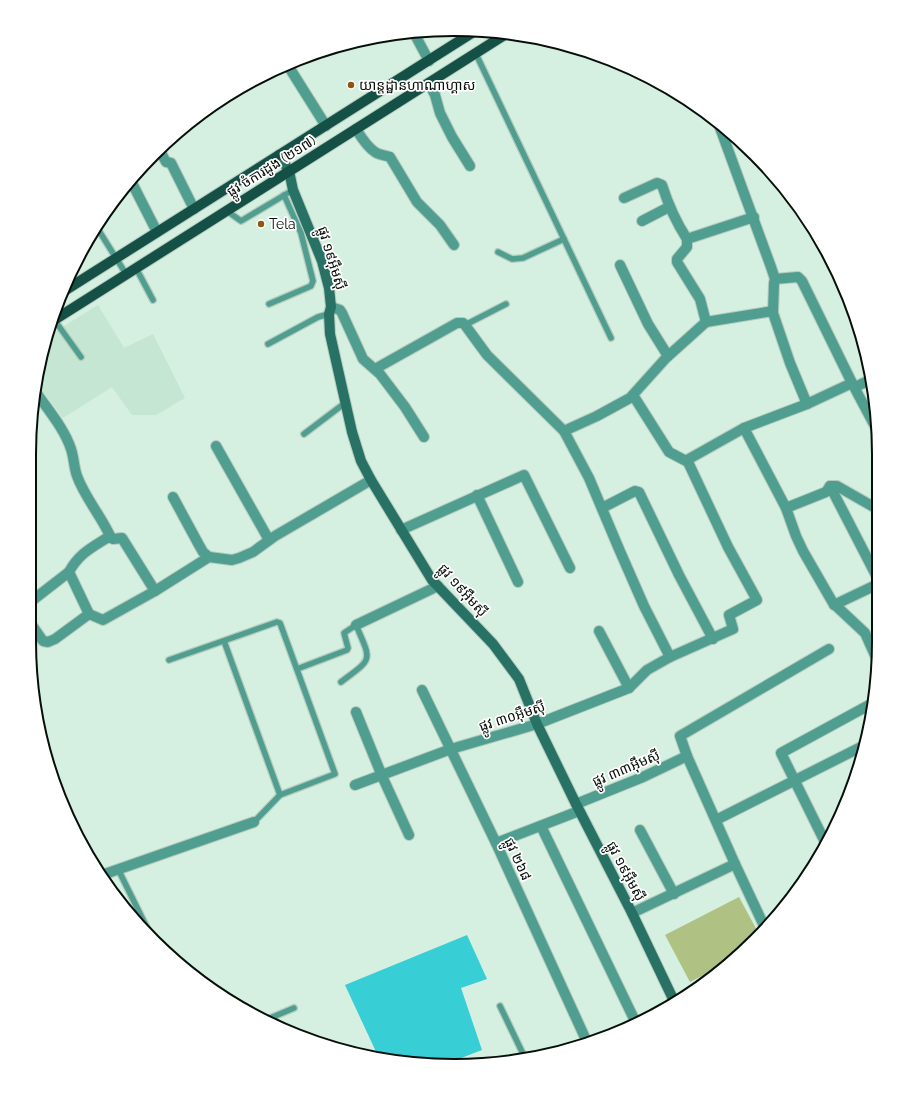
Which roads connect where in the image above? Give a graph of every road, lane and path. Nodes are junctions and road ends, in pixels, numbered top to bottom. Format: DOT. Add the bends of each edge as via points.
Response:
graph roads {
  1 [pos="466,36"];
  2 [pos="417,38"];
  3 [pos="499,39"];
  4 [pos="476,54"];
  5 [pos="428,61"];
  6 [pos="290,70"];
  7 [pos="429,83"];
  8 [pos="326,126"];
  9 [pos="356,129"];
  10 [pos="722,134"];
  11 [pos="162,154"];
  12 [pos="279,155"];
  13 [pos="470,166"];
  14 [pos="289,171"];
  15 [pos="134,186"];
  16 [pos="288,192"];
  17 [pos="624,198"];
  18 [pos="670,207"];
  19 [pos="194,209"];
  20 [pos="227,211"];
  21 [pos="754,217"];
  22 [pos="642,222"];
  23 [pos="100,232"];
  24 [pos="157,232"];
  25 [pos="564,239"];
  26 [pos="687,239"];
  27 [pos="454,245"];
  28 [pos="498,252"];
  29 [pos="116,258"];
  30 [pos="620,265"];
  31 [pos="136,268"];
  32 [pos="126,274"];
  33 [pos="775,279"];
  34 [pos="72,285"];
  35 [pos="153,300"];
  36 [pos="269,304"];
  37 [pos="506,304"];
  38 [pos="330,310"];
  39 [pos="773,311"];
  40 [pos="60,315"];
  41 [pos="706,322"];
  42 [pos="57,324"];
  43 [pos="465,325"];
  44 [pos="612,338"];
  45 [pos="268,344"];
  46 [pos="668,356"];
  47 [pos="81,357"];
  48 [pos="375,369"];
  49 [pos="865,381"];
  50 [pos="853,385"];
  51 [pos="633,395"];
  52 [pos="40,398"];
  53 [pos="345,403"];
  54 [pos="807,404"];
  55 [pos="870,417"];
  56 [pos="744,428"];
  57 [pos="564,431"];
  58 [pos="304,434"];
  59 [pos="424,437"];
  60 [pos="216,446"];
  61 [pos="687,460"];
  62 [pos="371,480"];
  63 [pos="830,486"];
  64 [pos="477,495"];
  65 [pos="172,497"];
  66 [pos="872,506"];
  67 [pos="602,508"];
  68 [pos="786,508"];
  69 [pos="401,530"];
  70 [pos="110,536"];
  71 [pos="269,540"];
  72 [pos="209,557"];
  73 [pos="570,568"];
  74 [pos="872,568"];
  75 [pos="69,572"];
  76 [pos="518,582"];
  77 [pos="438,586"];
  78 [pos="872,587"];
  79 [pos="155,591"];
  80 [pos="36,598"];
  81 [pos="834,605"];
  82 [pos="89,614"];
  83 [pos="356,625"];
  84 [pos="36,631"];
  85 [pos="599,631"];
  86 [pos="712,639"];
  87 [pos="224,641"];
  88 [pos="872,648"];
  89 [pos="829,649"];
  90 [pos="670,657"];
  91 [pos="169,660"];
  92 [pos="297,669"];
  93 [pos="341,682"];
  94 [pos="629,688"];
  95 [pos="422,690"];
  96 [pos="866,706"];
  97 [pos="356,712"];
  98 [pos="537,724"];
  99 [pos="858,748"];
  100 [pos="451,749"];
  101 [pos="687,756"];
  102 [pos="382,776"];
  103 [pos="794,780"];
  104 [pos="355,785"];
  105 [pos="280,795"];
  106 [pos="577,807"];
  107 [pos="716,820"];
  108 [pos="254,822"];
  109 [pos="541,826"];
  110 [pos="640,830"];
  111 [pos="409,835"];
  112 [pos="823,838"];
  113 [pos="496,843"];
  114 [pos="735,864"];
  115 [pos="118,869"];
  116 [pos="106,873"];
  117 [pos="674,894"];
  118 [pos="632,913"];
  119 [pos="144,921"];
  120 [pos="763,923"];
  121 [pos="672,997"];
  122 [pos="500,1006"];
  123 [pos="294,1008"];
  124 [pos="272,1017"];
  125 [pos="634,1018"];
  126 [pos="585,1038"];
  127 [pos="523,1053"];
  1 -- 5 [label="main road, ផ្លូវ ចំការដូង (២១៧)"];
  2 -- 5 [label="street"];
  3 -- 4 [label="main road, ផ្លូវ ចំការដូង (២១៧)"];
  4 -- 7 [label="main road, ផ្លូវ ចំការដូង (២១៧)"];
  4 -- 25 [label="lane"];
  5 -- 8 [label="main road, ផ្លូវ ចំការដូង (២១៧)"];
  6 -- 8 [label="street"];
  7 -- 9 [label="main road, ផ្លូវ ចំការដូង (២១៧)"];
  7 -- 13 [label="street" via="440,113"];
  8 -- 12 [label="main road, ផ្លូវ ចំការដូង (២១៧)"];
  9 -- 14 [label="main road, ផ្លូវ ចំការដូង (២១៧)"];
  9 -- 27 [label="street" via="375,153 390,158 417,202 440,225"];
  10 -- 21 [label="street"];
  11 -- 19 [label="street" via="166,162 171,163"];
  12 -- 14 [label="street, ផ្លូវ ១៩អ៊ឹមស៊ី"];
  12 -- 19 [label="main road, ផ្លូវ ចំការដូង (២១៧)"];
  14 -- 16 [label="street, ផ្លូវ ១៩អ៊ឹមស៊ី"];
  14 -- 20 [label="main road, ផ្លូវ ចំការដូង (២១៧)"];
  15 -- 24 [label="street"];
  16 -- 20 [label="lane" via="241,221"];
  16 -- 36 [label="lane" via="301,233 312,280 311,286"];
  16 -- 38 [label="street, ផ្លូវ ១៩អ៊ឹមស៊ី" via="322,262 329,288"];
  17 -- 18 [label="street" via="659,183"];
  18 -- 22 [label="street"];
  18 -- 26 [label="street"];
  19 -- 24 [label="main road, ផ្លូវ ចំការដូង (២១៧)"];
  20 -- 31 [label="main road, ផ្លូវ ចំការដូង (២១៧)"];
  21 -- 26 [label="street"];
  21 -- 33 [label="street"];
  23 -- 29 [label="lane"];
  24 -- 29 [label="main road, ផ្លូវ ចំការដូង (២១៧)"];
  25 -- 28 [label="lane" via="523,258 512,260"];
  25 -- 44 [label="lane"];
  26 -- 41 [label="street" via="687,247 677,260 700,299"];
  29 -- 32 [label="lane"];
  29 -- 34 [label="main road, ផ្លូវ ចំការដូង (២១៧)"];
  30 -- 46 [label="street" via="648,324"];
  31 -- 32 [label="main road, ផ្លូវ ចំការដូង (២១៧)"];
  31 -- 35 [label="lane"];
  32 -- 40 [label="main road, ផ្លូវ ចំការដូង (២១៧)"];
  33 -- 39 [label="street"];
  33 -- 50 [label="street" via="798,277 802,281"];
  37 -- 43 [label="lane"];
  38 -- 45 [label="lane"];
  38 -- 48 [label="street" via="340,310 363,359"];
  38 -- 53 [label="street, ផ្លូវ ១៩អ៊ឹមស៊ី" via="330,334"];
  39 -- 41 [label="street"];
  39 -- 54 [label="street"];
  41 -- 46 [label="street"];
  42 -- 47 [label="lane"];
  43 -- 48 [label="street" via="457,323"];
  43 -- 57 [label="street" via="487,355"];
  46 -- 51 [label="street"];
  48 -- 59 [label="street" via="405,406"];
  49 -- 50 [label="street"];
  50 -- 54 [label="street"];
  50 -- 55 [label="street"];
  51 -- 57 [label="street"];
  51 -- 61 [label="street" via="669,452"];
  52 -- 70 [label="street" via="62,430 71,450 77,476"];
  53 -- 58 [label="lane"];
  53 -- 62 [label="street, ផ្លូវ ១៩អ៊ឹមស៊ី" via="361,461"];
  54 -- 56 [label="street"];
  56 -- 61 [label="street"];
  56 -- 68 [label="street"];
  57 -- 67 [label="street"];
  60 -- 71 [label="street"];
  61 -- 86 [label="street, ផ្លូវ ៣០អ៊ឹមស៊ី" via="756,600 729,615 734,629"];
  62 -- 69 [label="street, ផ្លូវ ១៩អ៊ឹមស៊ី"];
  62 -- 71 [label="street"];
  63 -- 66 [label="street" via="840,486"];
  63 -- 68 [label="street" via="826,492"];
  63 -- 74 [label="street"];
  64 -- 69 [label="street"];
  64 -- 73 [label="street" via="524,475"];
  64 -- 76 [label="street"];
  65 -- 72 [label="street" via="199,545"];
  67 -- 86 [label="street" via="635,491 639,492"];
  67 -- 90 [label="street" via="644,606"];
  68 -- 81 [label="street" via="803,551"];
  69 -- 77 [label="street, ផ្លូវ ១៩អ៊ឹមស៊ី"];
  70 -- 75 [label="street" via="85,552"];
  70 -- 79 [label="street" via="112,539 122,538"];
  71 -- 72 [label="street" via="253,552 239,558 225,560"];
  72 -- 79 [label="street"];
  75 -- 80 [label="street"];
  75 -- 82 [label="street"];
  77 -- 83 [label="street"];
  77 -- 98 [label="street, ផ្លូវ ១៩អ៊ឹមស៊ី" via="492,644 514,672"];
  78 -- 81 [label="street"];
  79 -- 82 [label="street" via="104,619"];
  81 -- 88 [label="street" via="865,633"];
  82 -- 84 [label="street" via="48,642 43,641"];
  83 -- 92 [label="lane" via="344,633 347,650"];
  83 -- 93 [label="lane" via="368,652 368,659"];
  85 -- 94 [label="street"];
  86 -- 90 [label="street, ផ្លូវ ៣០អ៊ឹមស៊ី"];
  87 -- 91 [label="lane"];
  87 -- 92 [label="lane" via="279,622"];
  87 -- 105 [label="lane"];
  89 -- 101 [label="street" via="681,734 680,738"];
  90 -- 94 [label="street, ផ្លូវ ៣០អ៊ឹមស៊ី" via="647,670"];
  92 -- 105 [label="lane" via="336,774"];
  94 -- 98 [label="street, ផ្លូវ ៣០អ៊ឹមស៊ី"];
  95 -- 100 [label="street, ផ្លូវ ២៦៨"];
  96 -- 103 [label="street" via="782,752"];
  97 -- 102 [label="street"];
  98 -- 100 [label="street, ផ្លូវ ៣០អ៊ឹមស៊ី"];
  98 -- 106 [label="street, ផ្លូវ ១៩អ៊ឹមស៊ី"];
  99 -- 103 [label="street"];
  100 -- 102 [label="street, ផ្លូវ ៣០អ៊ឹមស៊ី"];
  100 -- 113 [label="street, ផ្លូវ ២៦៨"];
  101 -- 106 [label="street, ផ្លូវ ៣៣អ៊ឹមស៊ី"];
  101 -- 107 [label="street"];
  102 -- 104 [label="street, ផ្លូវ ៣០អ៊ឹមស៊ី"];
  102 -- 111 [label="street"];
  103 -- 107 [label="street"];
  103 -- 112 [label="street"];
  105 -- 108 [label="lane"];
  106 -- 109 [label="street, ផ្លូវ ៣៣អ៊ឹមស៊ី"];
  106 -- 118 [label="street, ផ្លូវ ១៩អ៊ឹមស៊ី"];
  107 -- 114 [label="street"];
  108 -- 115 [label="street"];
  109 -- 113 [label="street, ផ្លូវ ៣៣អ៊ឹមស៊ី"];
  109 -- 125 [label="street"];
  110 -- 117 [label="street"];
  113 -- 126 [label="street, ផ្លូវ ២៦៨"];
  114 -- 117 [label="street"];
  114 -- 120 [label="street"];
  115 -- 116 [label="street"];
  115 -- 119 [label="lane"];
  117 -- 118 [label="street"];
  118 -- 121 [label="street, ផ្លូវ ១៩អ៊ឹមស៊ី"];
  122 -- 127 [label="lane"];
  123 -- 124 [label="lane"];
}
